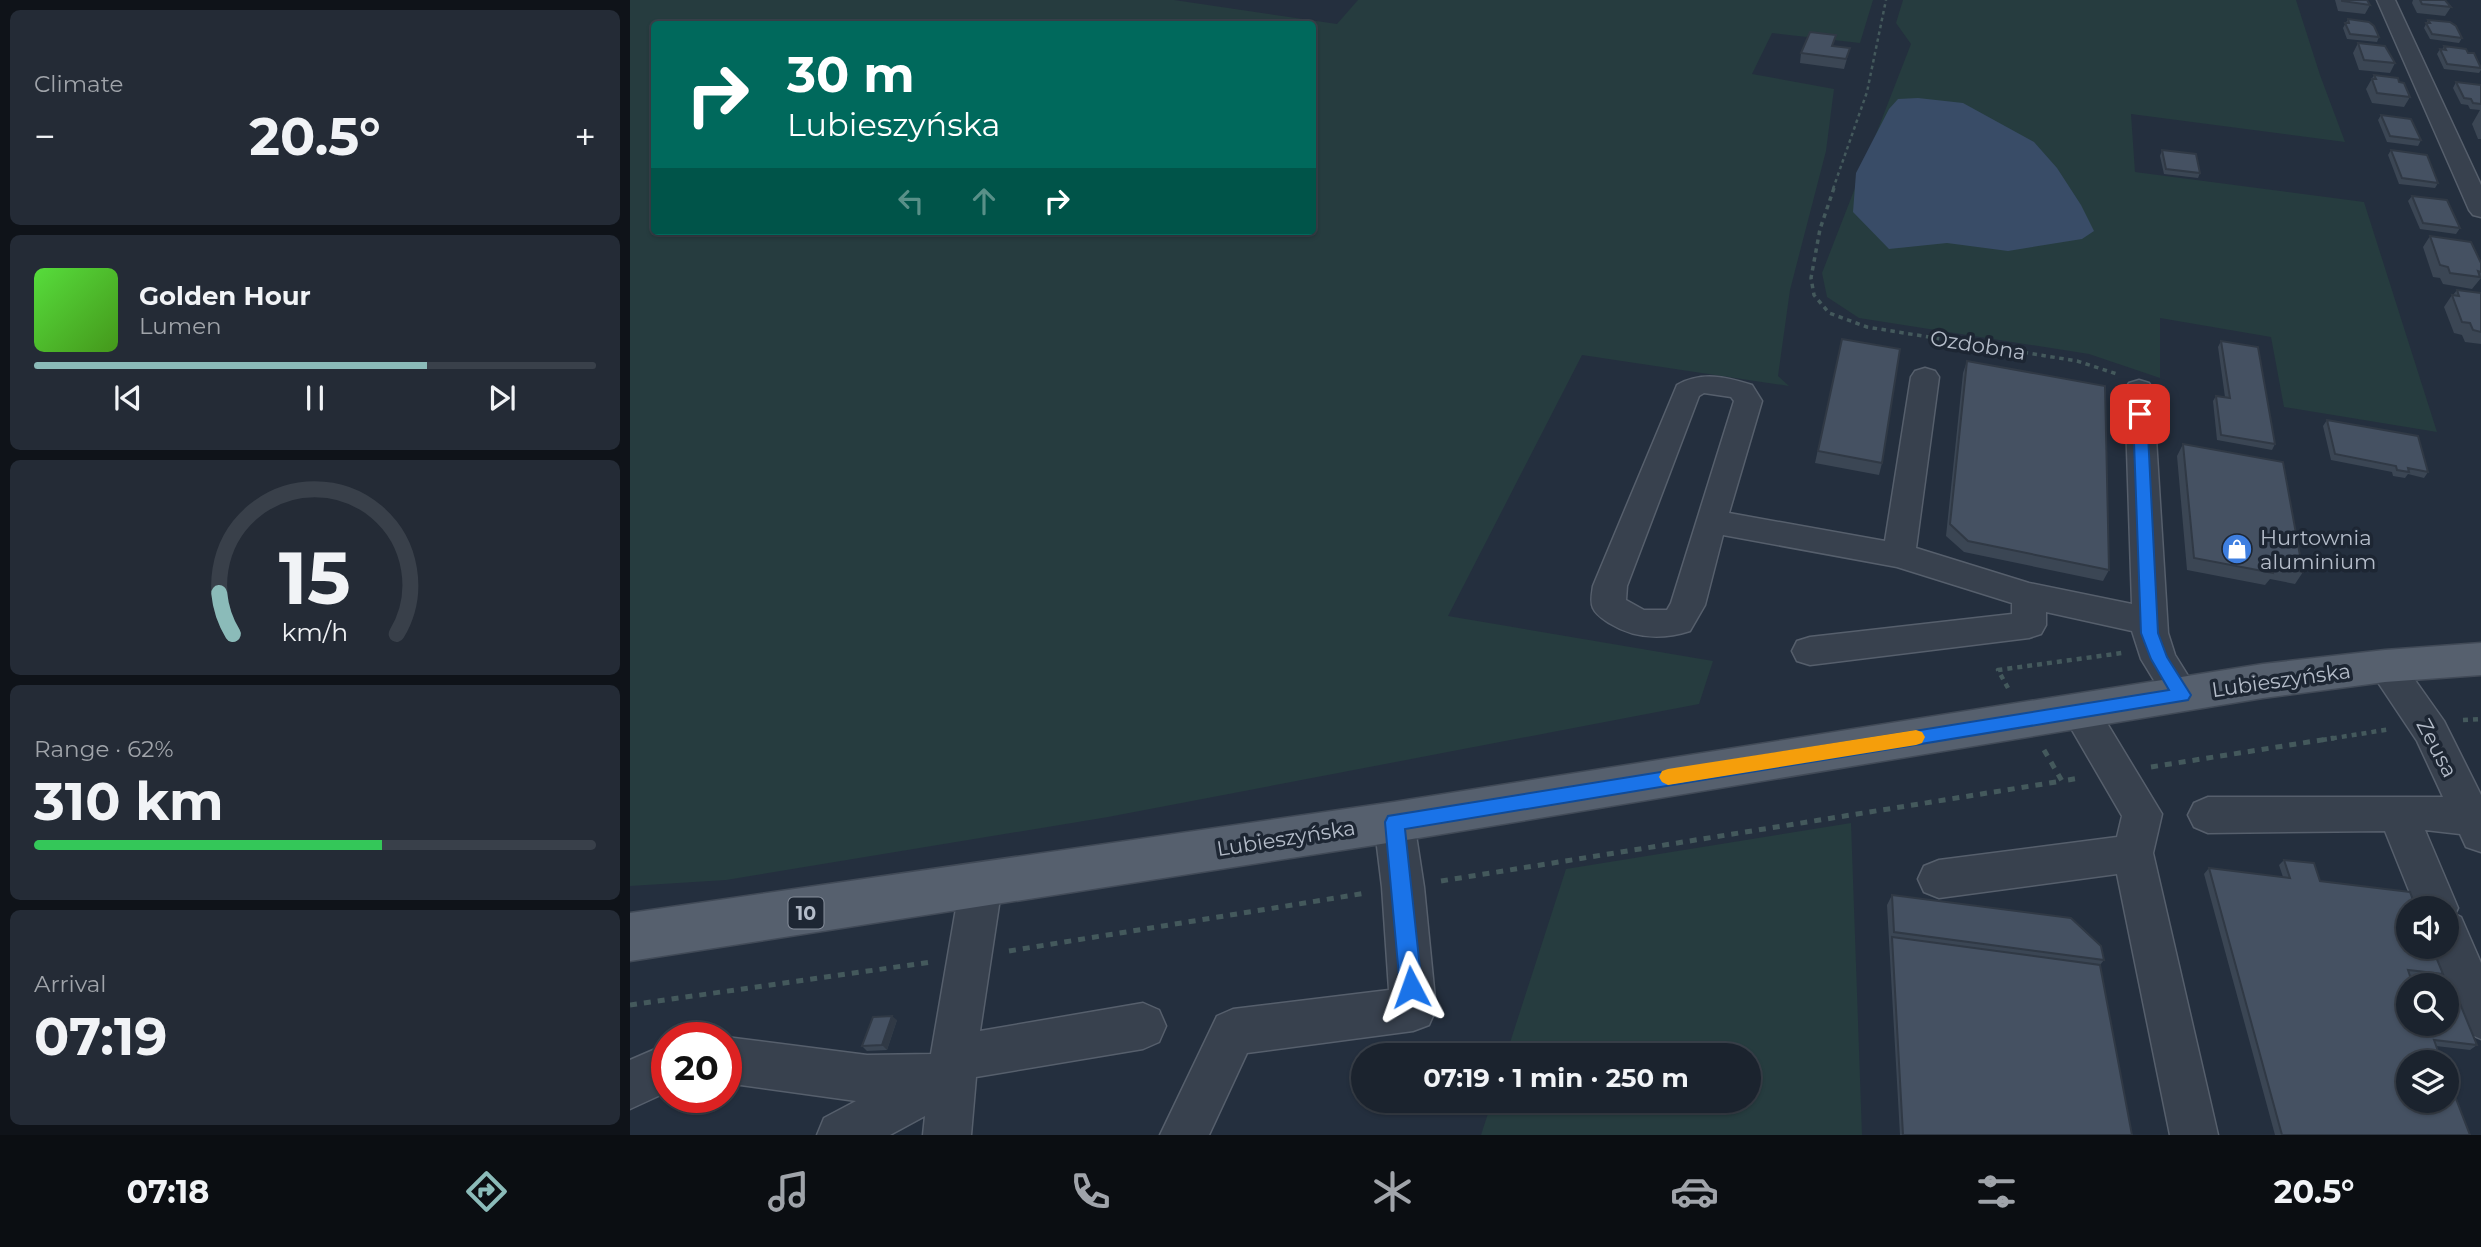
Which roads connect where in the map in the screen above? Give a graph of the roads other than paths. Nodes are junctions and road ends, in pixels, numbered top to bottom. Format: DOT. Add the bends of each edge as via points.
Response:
graph roads {
  1 [pos="2386,0"];
  2 [pos="2481,210"];
  3 [pos="1925,377"];
  4 [pos="2139,390"];
  5 [pos="1711,521"];
  6 [pos="1899,555"];
  7 [pos="2029,596"];
  8 [pos="2149,621"];
  9 [pos="1810,651"];
  10 [pos="2481,659"];
  11 [pos="2385,666"];
  12 [pos="2182,695"];
  13 [pos="2080,711"];
  14 [pos="2398,813"];
  15 [pos="2208,815"];
  16 [pos="1394,822"];
  17 [pos="2477,827"];
  18 [pos="2133,853"];
  19 [pos="1939,879"];
  20 [pos="981,885"];
  21 [pos="2432,896"];
  22 [pos="630,937"];
  23 [pos="2458,959"];
  24 [pos="2481,1016"];
  25 [pos="1143,1026"];
  26 [pos="742,1062"];
  27 [pos="953,1067"];
  28 [pos="651,1075"];
  29 [pos="630,1086"];
  30 [pos="841,1135"];
  31 [pos="947,1135"];
  32 [pos="1184,1135"];
  33 [pos="2194,1135"];
  1 -- 2 [label="street"];
  3 -- 6 [label="street"];
  4 -- 8 [label="street"];
  5 -- 5 [label="street" via="1688,605 1678,622 1653,627 1626,618 1608,605 1610,586 1687,391 1699,383 1742,391 1748,401"];
  5 -- 6 [label="street"];
  6 -- 7 [label="street"];
  7 -- 8 [label="street"];
  7 -- 9 [label="street" via="2029,625"];
  8 -- 12 [label="street" via="2154,648"];
  10 -- 11 [label="main road, Lubieszyńska / 10"];
  11 -- 12 [label="main road, Lubieszyńska / 10"];
  11 -- 17 [label="street, Zeusa" via="2426,724"];
  12 -- 13 [label="main road, Lubieszyńska / 10"];
  13 -- 16 [label="main road, Lubieszyńska / 10"];
  13 -- 18 [label="street" via="2142,814"];
  14 -- 15 [label="street"];
  14 -- 17 [label="street" via="2428,813"];
  14 -- 21 [label="street"];
  16 -- 20 [label="main road, Lubieszyńska / 10"];
  16 -- 32 [label="street" via="1413,1009 1233,1032"];
  18 -- 19 [label="street"];
  18 -- 33 [label="street"];
  20 -- 22 [label="main road, Lubieszyńska / 10"];
  20 -- 27 [label="street"];
  23 -- 24 [label="street"];
  25 -- 27 [label="street"];
  26 -- 27 [label="street" via="852,1079 901,1081"];
  27 -- 30 [label="street"];
  27 -- 31 [label="street"];
  28 -- 29 [label="street"];
}
